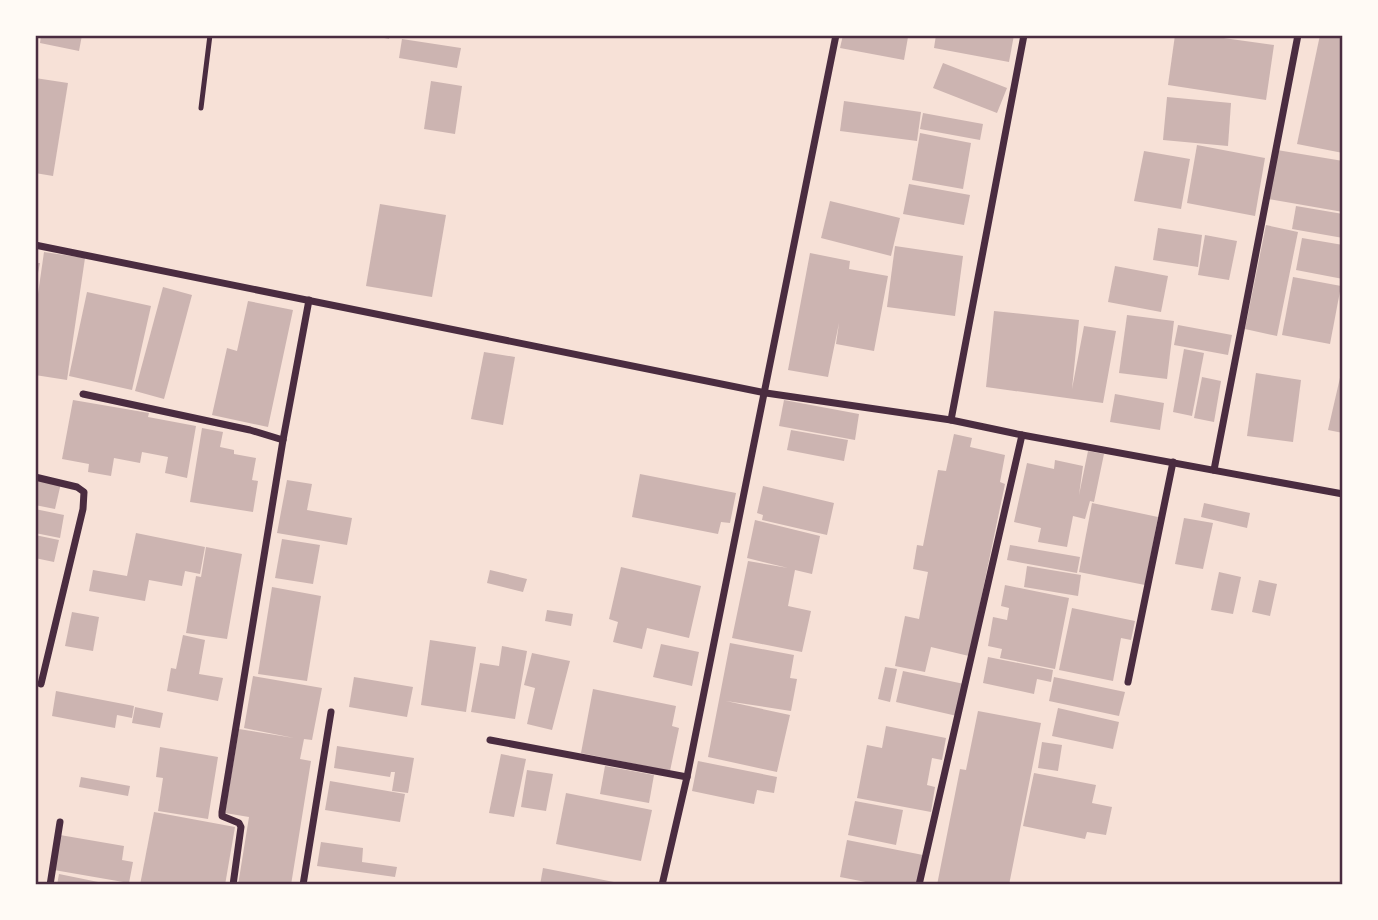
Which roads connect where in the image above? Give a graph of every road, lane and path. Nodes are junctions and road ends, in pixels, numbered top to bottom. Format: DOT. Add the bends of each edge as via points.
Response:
graph roads {
  1 [pos="210,35"];
  2 [pos="836,35"];
  3 [pos="1024,35"];
  4 [pos="1298,35"];
  5 [pos="201,108"];
  6 [pos="35,245"];
  7 [pos="310,300"];
  8 [pos="766,393"];
  9 [pos="83,394"];
  10 [pos="951,420"];
  11 [pos="1022,435"];
  12 [pos="283,440"];
  13 [pos="1173,462"];
  14 [pos="1214,470"];
  15 [pos="35,477"];
  16 [pos="1343,494"];
  17 [pos="1128,682"];
  18 [pos="41,684"];
  19 [pos="331,712"];
  20 [pos="490,740"];
  21 [pos="687,777"];
  22 [pos="60,822"];
  23 [pos="50,885"];
  24 [pos="233,885"];
  25 [pos="303,885"];
  26 [pos="662,885"];
  27 [pos="919,885"];
  1 -- 5 [label="lane"];
  2 -- 8 [label="street"];
  3 -- 10 [label="street"];
  4 -- 14 [label="street"];
  6 -- 7 [label="street"];
  7 -- 8 [label="street"];
  7 -- 12 [label="street"];
  8 -- 10 [label="street"];
  8 -- 21 [label="street"];
  9 -- 12 [label="street"];
  10 -- 11 [label="street"];
  11 -- 13 [label="street"];
  11 -- 27 [label="street"];
  12 -- 24 [label="street" via="222,812 241,827"];
  13 -- 14 [label="street"];
  13 -- 17 [label="street"];
  14 -- 16 [label="street"];
  15 -- 18 [label="street" via="84,492"];
  19 -- 25 [label="street"];
  20 -- 21 [label="street"];
  21 -- 26 [label="street"];
  22 -- 23 [label="street"];
}
